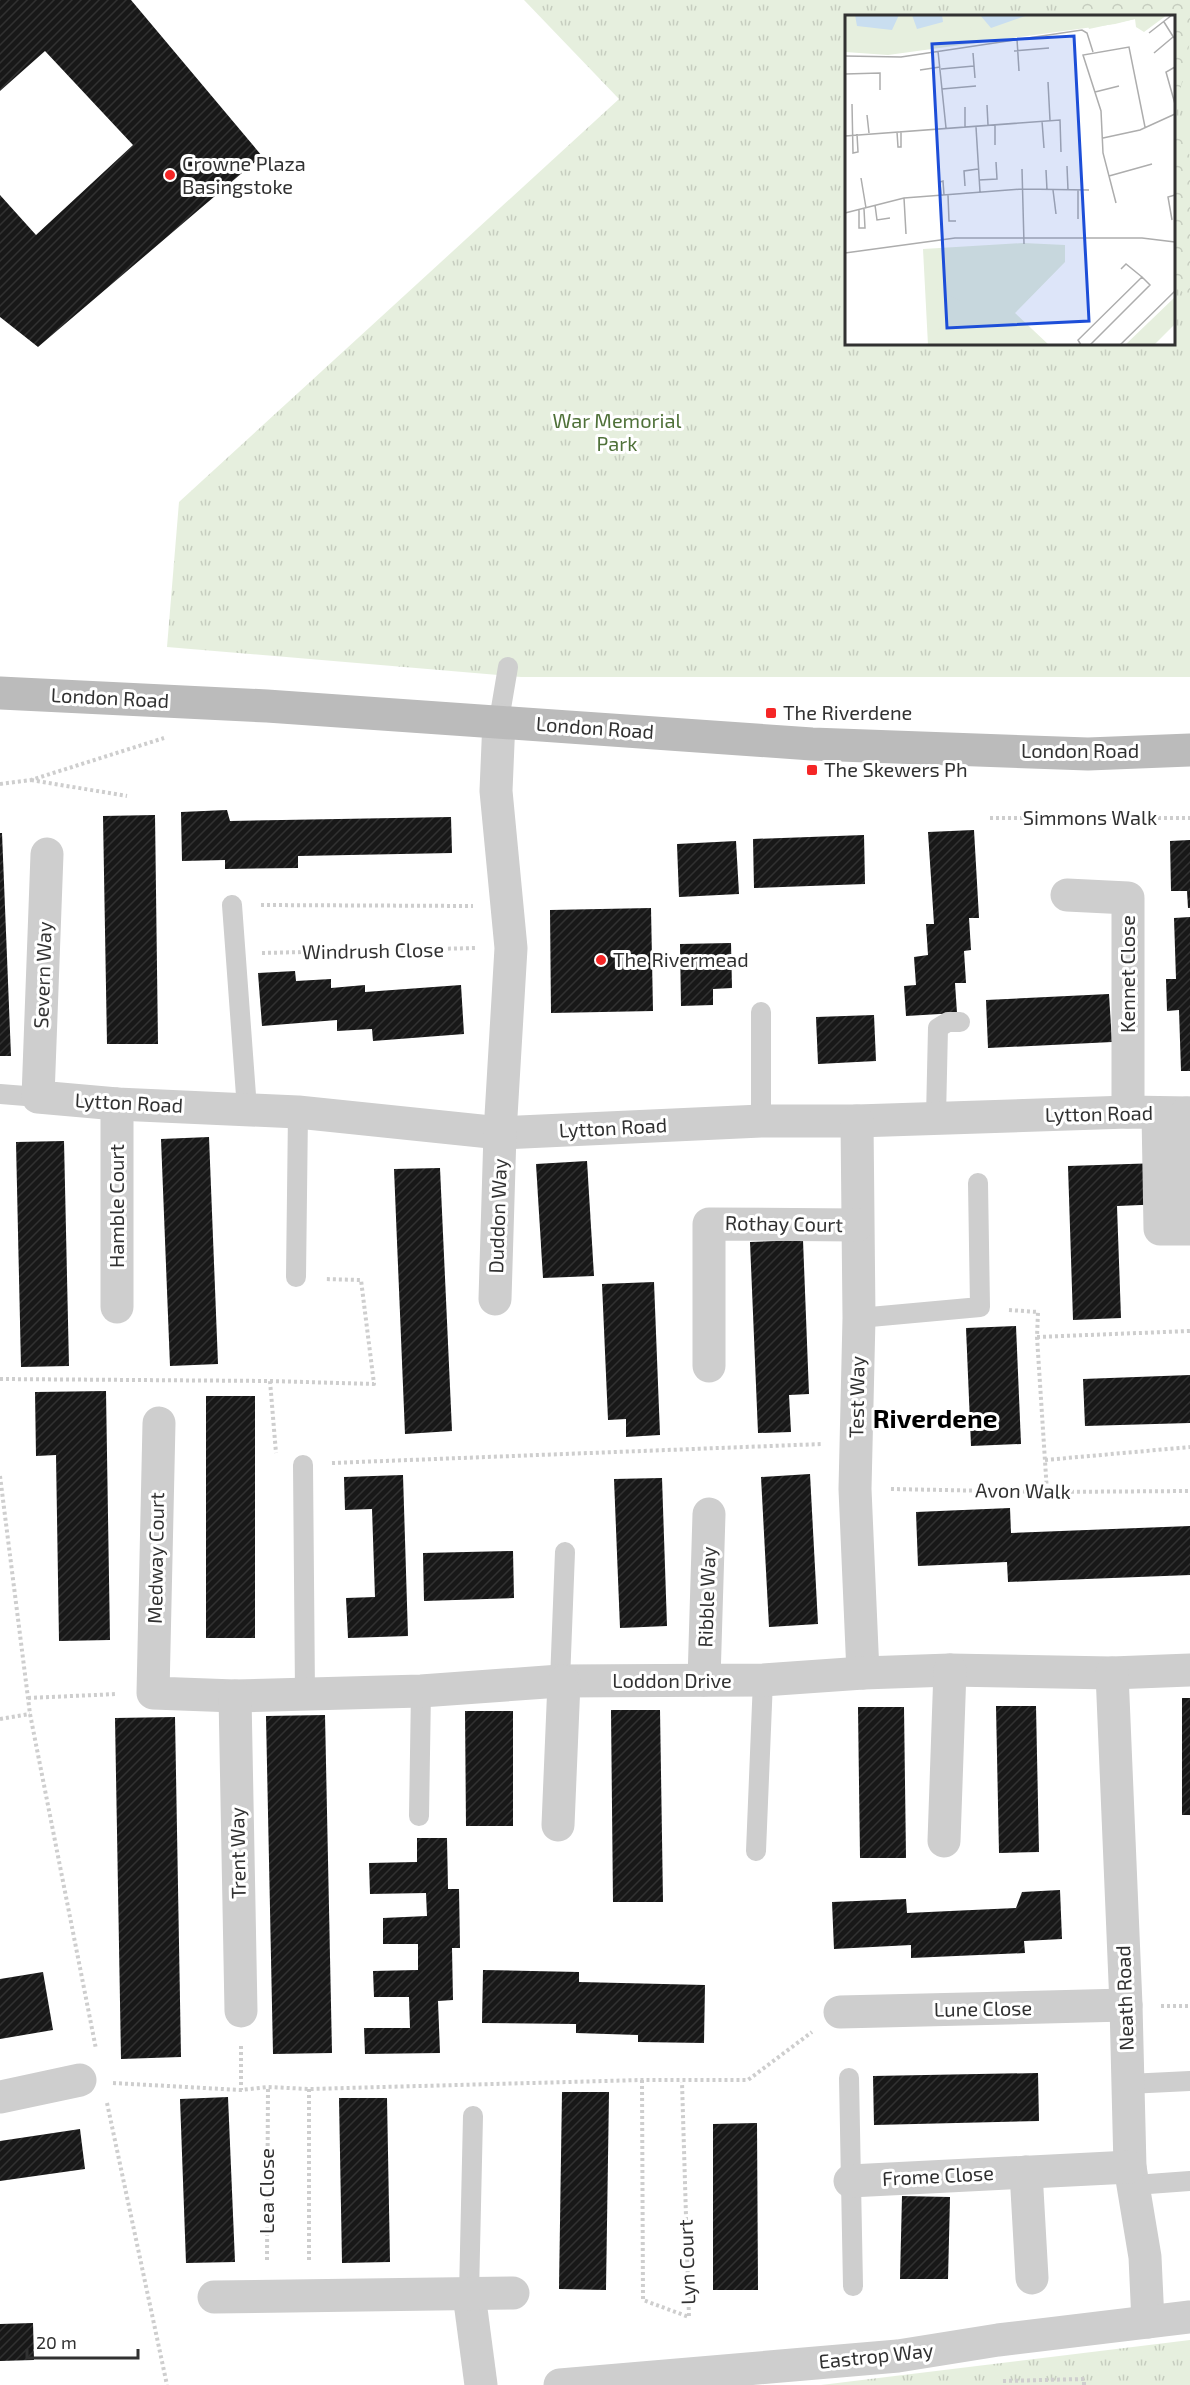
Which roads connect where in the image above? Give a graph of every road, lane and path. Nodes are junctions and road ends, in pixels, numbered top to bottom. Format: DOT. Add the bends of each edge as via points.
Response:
graph roads {
  1 [pos="508,667"];
  2 [pos="0,693"];
  3 [pos="499,720"];
  4 [pos="170,736"];
  5 [pos="1190,750"];
  6 [pos="31,780"];
  7 [pos="0,784"];
  8 [pos="127,796"];
  9 [pos="990,818"];
  10 [pos="1190,818"];
  11 [pos="47,854"];
  12 [pos="1067,895"];
  13 [pos="232,905"];
  14 [pos="507,906"];
  15 [pos="511,948"];
  16 [pos="236,954"];
  17 [pos="761,1012"];
  18 [pos="960,1022"];
  19 [pos="0,1094"];
  20 [pos="38,1097"];
  21 [pos="117,1104"];
  22 [pos="247,1109"];
  23 [pos="298,1112"];
  24 [pos="1166,1113"];
  25 [pos="936,1117"];
  26 [pos="857,1120"];
  27 [pos="761,1121"];
  28 [pos="500,1132"];
  29 [pos="978,1183"];
  30 [pos="857,1225"];
  31 [pos="296,1277"];
  32 [pos="495,1299"];
  33 [pos="117,1307"];
  34 [pos="1038,1312"];
  35 [pos="859,1318"];
  36 [pos="1190,1331"];
  37 [pos="1037,1337"];
  38 [pos="709,1366"];
  39 [pos="0,1379"];
  40 [pos="270,1381"];
  41 [pos="159,1423"];
  42 [pos="856,1443"];
  43 [pos="1190,1448"];
  44 [pos="1045,1460"];
  45 [pos="303,1465"];
  46 [pos="0,1476"];
  47 [pos="855,1489"];
  48 [pos="1190,1491"];
  49 [pos="1047,1492"];
  50 [pos="709,1514"];
  51 [pos="565,1552"];
  52 [pos="950,1670"];
  53 [pos="1190,1670"];
  54 [pos="863,1673"];
  55 [pos="1112,1673"];
  56 [pos="704,1680"];
  57 [pos="763,1680"];
  58 [pos="562,1681"];
  59 [pos="421,1691"];
  60 [pos="153,1693"];
  61 [pos="305,1693"];
  62 [pos="235,1696"];
  63 [pos="28,1698"];
  64 [pos="30,1714"];
  65 [pos="0,1719"];
  66 [pos="419,1816"];
  67 [pos="558,1825"];
  68 [pos="944,1841"];
  69 [pos="756,1851"];
  70 [pos="1126,2005"];
  71 [pos="241,2011"];
  72 [pos="840,2012"];
  73 [pos="849,2078"];
  74 [pos="642,2080"];
  75 [pos="91,2081"];
  76 [pos="1190,2081"];
  77 [pos="682,2082"];
  78 [pos="1128,2084"];
  79 [pos="268,2087"];
  80 [pos="309,2089"];
  81 [pos="241,2090"];
  82 [pos="0,2097"];
  83 [pos="473,2116"];
  84 [pos="1026,2172"];
  85 [pos="1132,2176"];
  86 [pos="850,2181"];
  87 [pos="1190,2181"];
  88 [pos="1032,2278"];
  89 [pos="853,2286"];
  90 [pos="513,2293"];
  91 [pos="470,2294"];
  92 [pos="267,2295"];
  93 [pos="309,2295"];
  94 [pos="214,2297"];
  95 [pos="1190,2318"];
  96 [pos="1148,2322"];
  97 [pos="1004,2381"];
  98 [pos="167,2385"];
  99 [pos="481,2385"];
  100 [pos="560,2385"];
  101 [pos="1084,2385"];
  1 -- 3 [label="lane"];
  2 -- 3 [label="street, London Road"];
  3 -- 5 [label="street, London Road" via="812,744 1088,754"];
  3 -- 14 [label="street" via="496,791"];
  4 -- 6 [label="path"];
  6 -- 7 [label="path"];
  6 -- 8 [label="path"];
  9 -- 10 [label="path, Simmons Walk"];
  11 -- 20 [label="street, Severn Way"];
  12 -- 24 [label="street, Kennet Close" via="1128,898"];
  13 -- 14 [label="path"];
  13 -- 16 [label="lane"];
  14 -- 15 [label="street"];
  15 -- 16 [label="path, Windrush Close"];
  15 -- 28 [label="street"];
  16 -- 22 [label="lane"];
  17 -- 27 [label="lane"];
  18 -- 25 [label="lane" via="948,1022 938,1028"];
  19 -- 20 [label="lane"];
  20 -- 21 [label="street, Lytton Road"];
  21 -- 22 [label="street, Lytton Road"];
  21 -- 33 [label="street, Hamble Court"];
  22 -- 23 [label="street, Lytton Road"];
  23 -- 28 [label="street, Lytton Road"];
  23 -- 31 [label="lane"];
  24 -- 25 [label="street, Lytton Road"];
  25 -- 26 [label="street, Lytton Road"];
  26 -- 27 [label="street, Lytton Road"];
  26 -- 30 [label="street, Test Way"];
  27 -- 28 [label="street, Lytton Road"];
  28 -- 32 [label="street, Duddon Way"];
  29 -- 35 [label="lane" via="980,1307"];
  30 -- 35 [label="street, Test Way"];
  30 -- 38 [label="street, Rothay Court" via="709,1224"];
  31 -- 40 [label="path" via="361,1280 374,1384"];
  34 -- 37 [label="path"];
  35 -- 42 [label="street, Test Way"];
  36 -- 37 [label="path"];
  37 -- 44 [label="path"];
  39 -- 40 [label="path"];
  40 -- 45 [label="path" via="276,1465"];
  41 -- 60 [label="street, Medway Court"];
  42 -- 45 [label="path"];
  42 -- 47 [label="street, Test Way"];
  43 -- 44 [label="path"];
  44 -- 49 [label="path"];
  45 -- 61 [label="lane"];
  46 -- 63 [label="path"];
  47 -- 49 [label="path, Avon Walk"];
  47 -- 54 [label="street, Test Way"];
  48 -- 49 [label="path, Avon Walk"];
  50 -- 56 [label="street, Ribble Way"];
  51 -- 58 [label="lane"];
  52 -- 54 [label="street, Loddon Drive"];
  52 -- 55 [label="street, Loddon Drive"];
  52 -- 68 [label="street"];
  53 -- 55 [label="street, Loddon Drive"];
  54 -- 57 [label="street, Loddon Drive"];
  55 -- 70 [label="street, Neath Road"];
  56 -- 57 [label="street, Loddon Drive"];
  56 -- 58 [label="street, Loddon Drive"];
  57 -- 69 [label="lane"];
  58 -- 59 [label="street, Loddon Drive"];
  58 -- 67 [label="street"];
  59 -- 61 [label="street, Loddon Drive"];
  59 -- 66 [label="lane"];
  60 -- 62 [label="street, Loddon Drive"];
  60 -- 63 [label="path"];
  61 -- 62 [label="street, Loddon Drive"];
  62 -- 71 [label="street, Trent Way"];
  63 -- 64 [label="path"];
  64 -- 65 [label="path"];
  64 -- 75 [label="path"];
  70 -- 72 [label="street, Lune Close"];
  70 -- 78 [label="street, Neath Road"];
  71 -- 81 [label="path"];
  72 -- 77 [label="path" via="748,2080"];
  73 -- 86 [label="lane"];
  74 -- 77 [label="path"];
  74 -- 77 [label="path, Lyn Court" via="643,2300 689,2317"];
  74 -- 80 [label="path"];
  75 -- 81 [label="path"];
  75 -- 82 [label="street"];
  75 -- 98 [label="path"];
  76 -- 78 [label="lane"];
  78 -- 85 [label="street, Neath Road"];
  79 -- 80 [label="path"];
  79 -- 81 [label="path"];
  79 -- 92 [label="path, Lea Close"];
  80 -- 93 [label="path"];
  83 -- 91 [label="lane"];
  84 -- 85 [label="street, Frome Close"];
  84 -- 86 [label="street, Frome Close"];
  84 -- 88 [label="street"];
  85 -- 87 [label="lane"];
  85 -- 96 [label="street, Neath Road" via="1145,2257"];
  86 -- 89 [label="lane"];
  90 -- 91 [label="street"];
  91 -- 93 [label="street"];
  91 -- 99 [label="street"];
  92 -- 93 [label="street"];
  92 -- 94 [label="street"];
  95 -- 96 [label="street, Eastrop Way"];
  96 -- 100 [label="street, Eastrop Way" via="898,2356"];
  97 -- 101 [label="path" via="1084,2379"];
}
